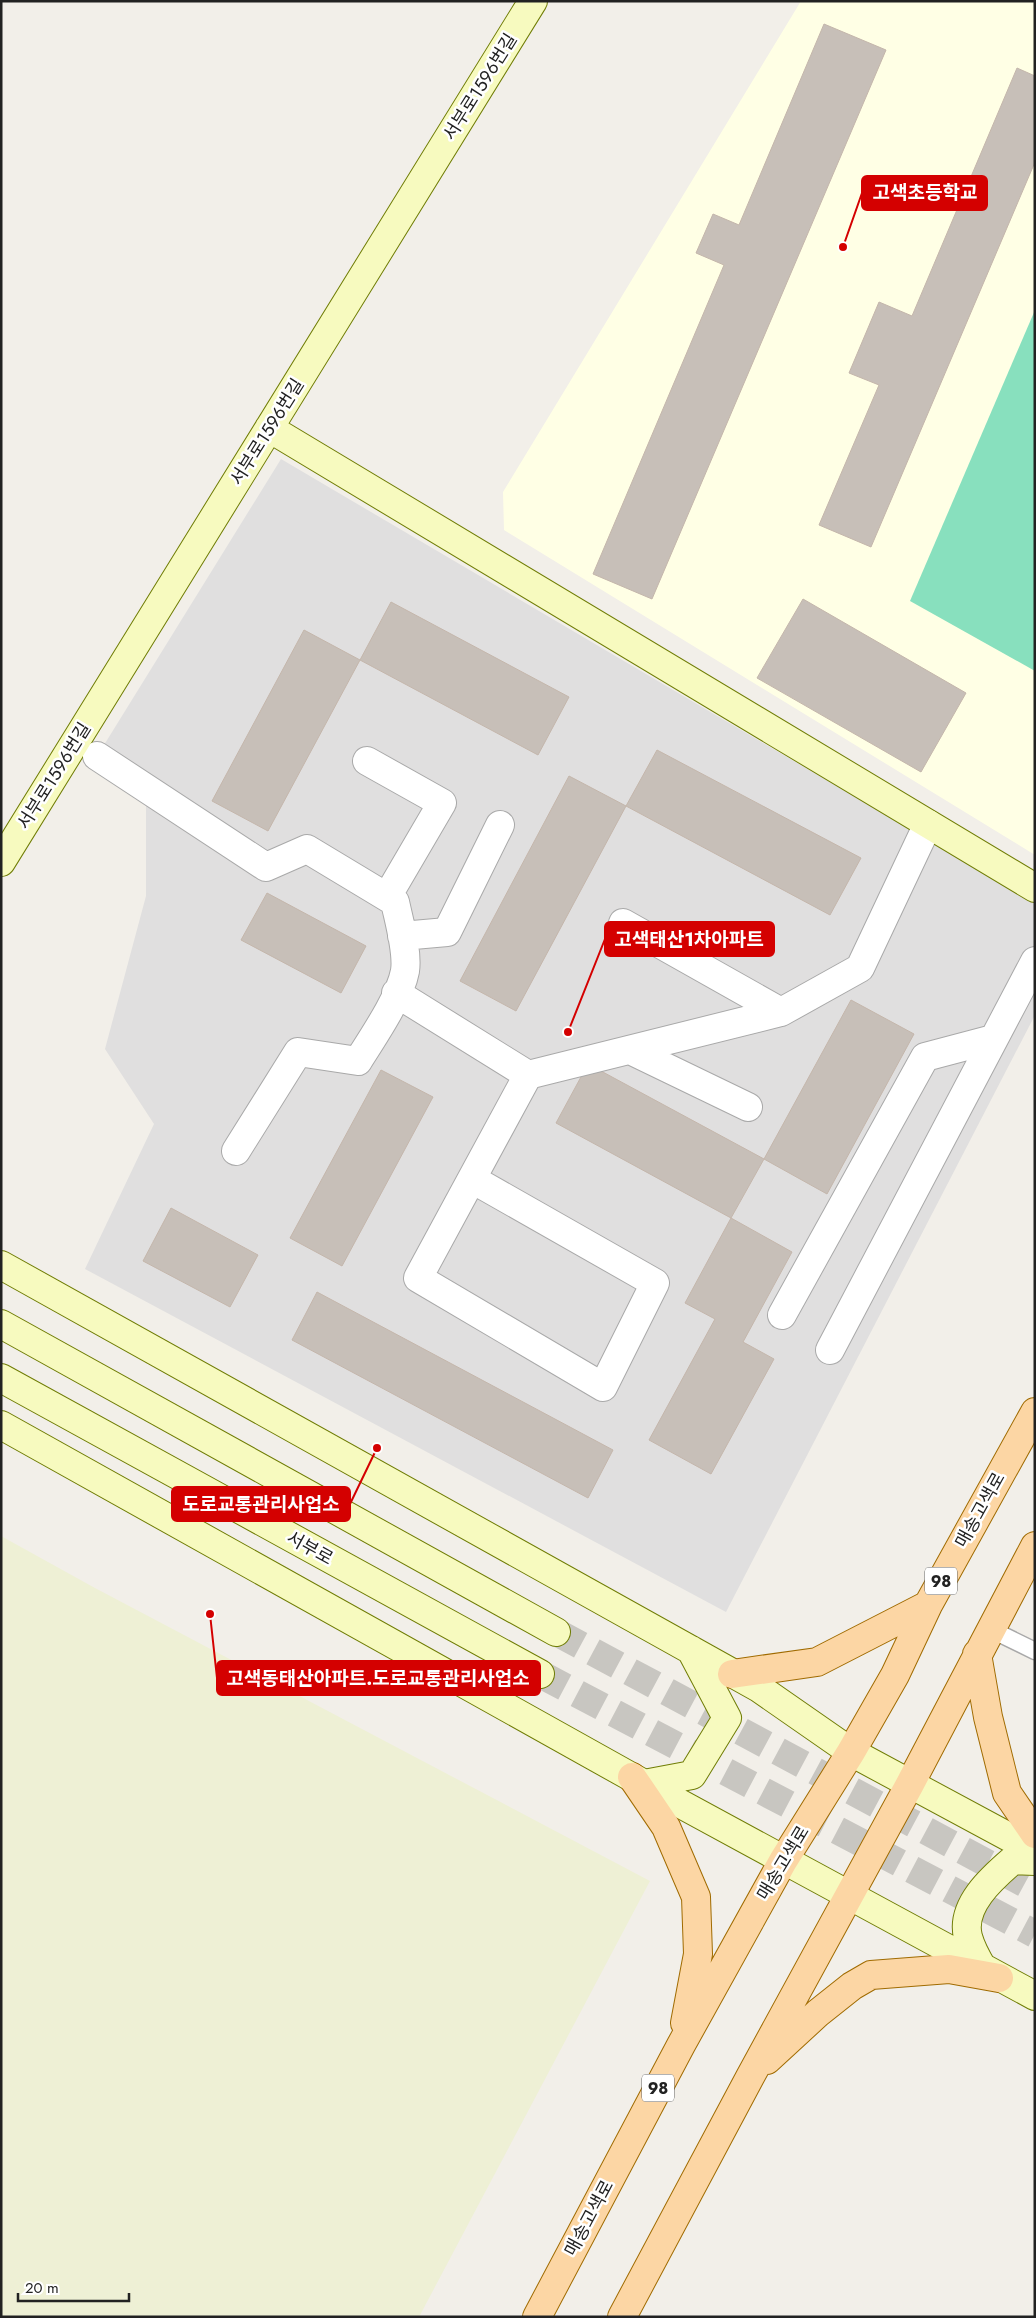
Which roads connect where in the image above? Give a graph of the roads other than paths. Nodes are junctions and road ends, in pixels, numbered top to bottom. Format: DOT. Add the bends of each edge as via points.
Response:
graph roads {
  1 [pos="533,1"];
  2 [pos="269,428"];
  3 [pos="97,756"];
  4 [pos="367,761"];
  5 [pos="928,824"];
  6 [pos="500,825"];
  7 [pos="1,862"];
  8 [pos="1035,888"];
  9 [pos="387,897"];
  10 [pos="623,923"];
  11 [pos="402,936"];
  12 [pos="1035,961"];
  13 [pos="396,993"];
  14 [pos="781,1012"];
  15 [pos="993,1039"];
  16 [pos="630,1050"];
  17 [pos="528,1076"];
  18 [pos="748,1107"];
  19 [pos="236,1151"];
  20 [pos="472,1180"];
  21 [pos="1,1265"];
  22 [pos="782,1315"];
  23 [pos="1,1324"];
  24 [pos="830,1350"];
  25 [pos="1,1378"];
  26 [pos="1035,1412"];
  27 [pos="1,1425"];
  28 [pos="1035,1546"];
  29 [pos="928,1605"];
  30 [pos="990,1629"];
  31 [pos="556,1632"];
  32 [pos="692,1650"];
  33 [pos="1035,1651"];
  34 [pos="977,1654"];
  35 [pos="540,1674"];
  36 [pos="732,1674"];
  37 [pos="851,1752"];
  38 [pos="638,1781"];
  39 [pos="910,1784"];
  40 [pos="1035,1834"];
  41 [pos="1035,1851"];
  42 [pos="784,1861"];
  43 [pos="1035,1861"];
  44 [pos="849,1896"];
  45 [pos="991,1973"];
  46 [pos="1035,1996"];
  47 [pos="681,2045"];
  48 [pos="750,2077"];
  49 [pos="537,2317"];
  50 [pos="622,2317"];
  1 -- 2 [label="street, 서부로1596번길"];
  2 -- 5 [label="street"];
  2 -- 7 [label="street, 서부로1596번길"];
  3 -- 9 [label="street" via="266,867 307,849"];
  4 -- 9 [label="street" via="442,803"];
  5 -- 8 [label="street"];
  5 -- 14 [label="street" via="860,968"];
  6 -- 11 [label="street" via="447,932"];
  9 -- 11 [label="street" via="395,902"];
  10 -- 14 [label="street"];
  11 -- 13 [label="street" via="405,971"];
  12 -- 15 [label="street"];
  13 -- 17 [label="street"];
  13 -- 19 [label="street" via="358,1061 298,1052"];
  14 -- 16 [label="street"];
  15 -- 22 [label="street" via="925,1057"];
  15 -- 24 [label="street"];
  16 -- 17 [label="street"];
  16 -- 18 [label="street"];
  17 -- 20 [label="street"];
  20 -- 20 [label="street" via="418,1278 603,1388 654,1283"];
  21 -- 32 [label="street"];
  23 -- 31 [label="street"];
  25 -- 35 [label="street, 서부로"];
  26 -- 29 [label="main road, 매송고색로 / 98"];
  27 -- 38 [label="street"];
  28 -- 30 [label="main road"];
  29 -- 36 [label="main road" via="818,1662"];
  29 -- 37 [label="main road, 매송고색로 / 98" via="895,1675"];
  30 -- 33 [label="lane"];
  30 -- 34 [label="main road"];
  32 -- 36 [label="street"];
  32 -- 38 [label="street" via="727,1718 692,1775"];
  34 -- 39 [label="main road"];
  34 -- 40 [label="main road" via="988,1718 1007,1792"];
  36 -- 37 [label="street" via="759,1688"];
  37 -- 39 [label="street"];
  37 -- 42 [label="main road, 매송고색로 / 98"];
  38 -- 42 [label="street"];
  38 -- 47 [label="main road" via="666,1826 696,1897 698,1954"];
  39 -- 41 [label="street"];
  39 -- 44 [label="main road"];
  42 -- 44 [label="street"];
  42 -- 47 [label="main road, 매송고색로 / 98"];
  43 -- 45 [label="street" via="1013,1860 990,1880 967,1922 968,1936"];
  44 -- 45 [label="street"];
  44 -- 48 [label="main road"];
  45 -- 46 [label="street"];
  45 -- 48 [label="main road" via="949,1969 871,1975 818,2013"];
  47 -- 49 [label="main road, 매송고색로 / 98"];
  48 -- 50 [label="main road"];
}
